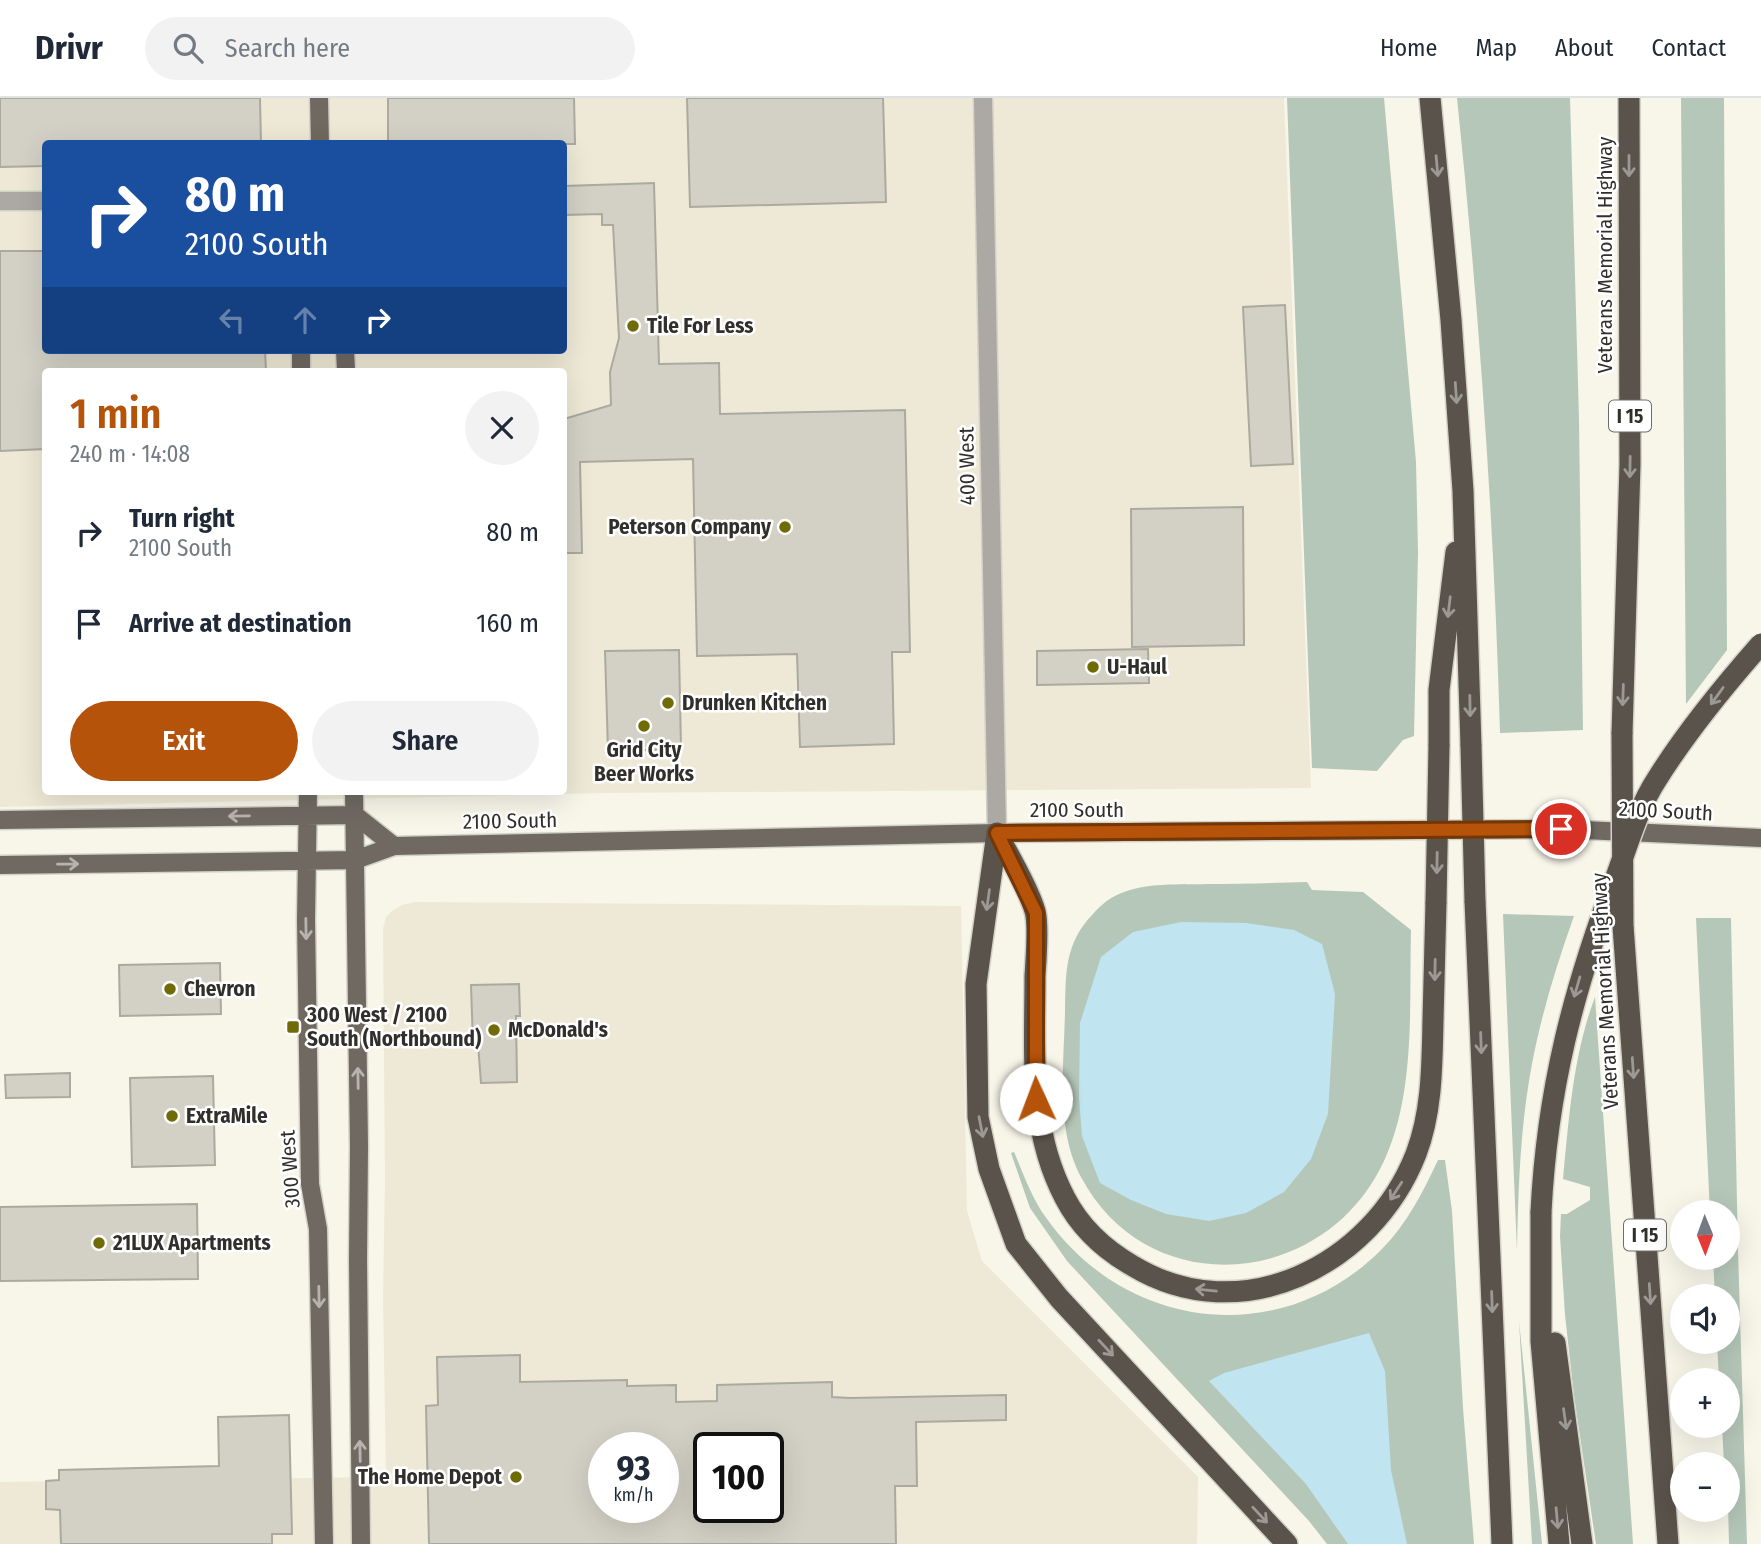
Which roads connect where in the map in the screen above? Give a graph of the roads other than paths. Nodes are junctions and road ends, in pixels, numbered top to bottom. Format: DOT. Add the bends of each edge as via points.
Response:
graph roads {
  1 [pos="319,98"];
  2 [pos="983,98"];
  3 [pos="1430,98"];
  4 [pos="1629,98"];
  5 [pos="320,140"];
  6 [pos="0,201"];
  7 [pos="42,201"];
  8 [pos="1463,491"];
  9 [pos="1761,644"];
  10 [pos="308,795"];
  11 [pos="354,795"];
  12 [pos="307,815"];
  13 [pos="355,815"];
  14 [pos="0,820"];
  15 [pos="997,833"];
  16 [pos="1761,838"];
  17 [pos="394,846"];
  18 [pos="307,860"];
  19 [pos="355,860"];
  20 [pos="0,865"];
  21 [pos="1542,1254"];
  22 [pos="324,1544"];
  23 [pos="361,1544"];
  24 [pos="1287,1544"];
  25 [pos="1502,1544"];
  26 [pos="1559,1544"];
  27 [pos="1582,1544"];
  28 [pos="1668,1544"];
  1 -- 5 [label="main road"];
  2 -- 15 [label="street, 400 West"];
  3 -- 8 [label="highway, one-way"];
  4 -- 28 [label="highway, Veterans Memorial Highway / I 15, one-way, bridge" via="1630,464 1622,734 1623,926"];
  6 -- 7 [label="street"];
  8 -- 15 [label="highway, one-way, bridge" via="1439,690 1429,1104 1416,1154 1396,1192 1339,1255 1311,1272 1256,1290 1196,1289 1147,1274 1109,1250 1077,1217 1045,1150 1037,1113 1036,913"];
  8 -- 25 [label="highway, one-way, bridge"];
  9 -- 21 [label="highway, one-way, bridge" via="1727,682 1656,780 1587,955 1564,1034 1548,1125"];
  10 -- 12 [label="main road, 300 West"];
  11 -- 13 [label="main road"];
  12 -- 13 [label="main road"];
  12 -- 14 [label="main road, one-way"];
  12 -- 18 [label="main road, 300 West"];
  13 -- 17 [label="main road"];
  13 -- 19 [label="main road"];
  15 -- 16 [label="main road, 2100 South" via="1561,829"];
  15 -- 17 [label="main road, 2100 South"];
  15 -- 24 [label="highway, one-way" via="976,984 978,1116 989,1169 1016,1244 1059,1298"];
  17 -- 19 [label="main road, 2100 South"];
  18 -- 19 [label="main road, 2100 South"];
  20 -- 18 [label="main road, 2100 South, one-way"];
  18 -- 22 [label="main road, 300 West, one-way" via="310,1184 318,1229"];
  23 -- 19 [label="main road, one-way"];
  21 -- 26 [label="highway, one-way" via="1541,1341"];
  21 -- 27 [label="highway, one-way"];
}
